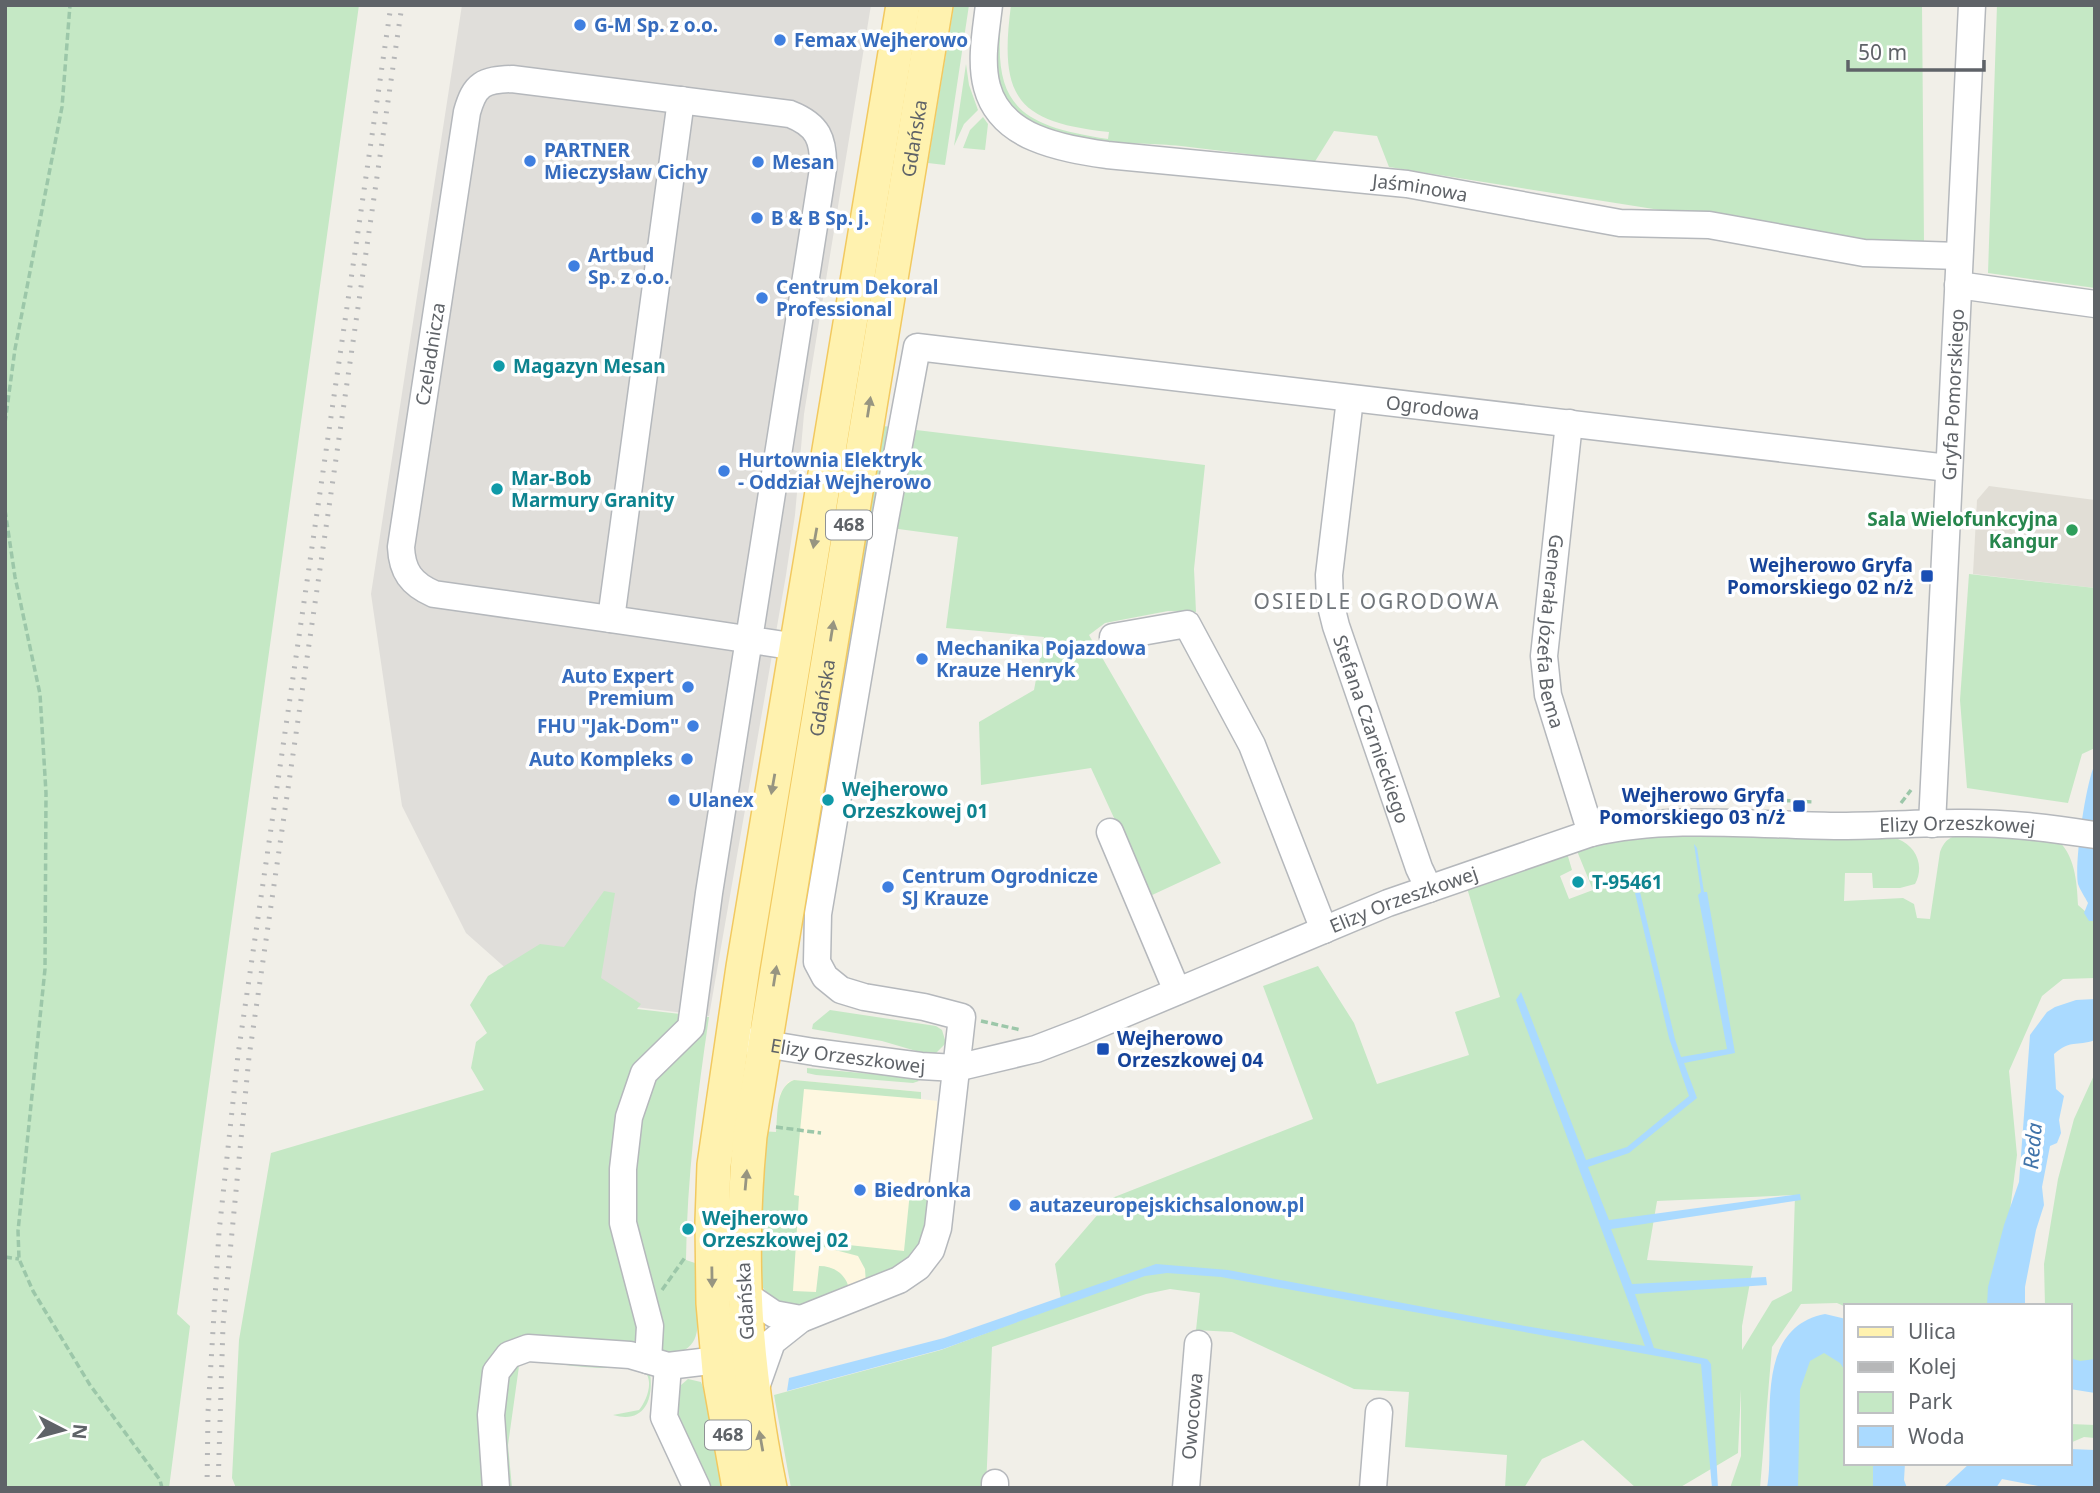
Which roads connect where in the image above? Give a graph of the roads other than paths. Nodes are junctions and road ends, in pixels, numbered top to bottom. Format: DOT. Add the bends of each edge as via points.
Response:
graph roads {
  1 [pos="889,5"];
  2 [pos="903,5"];
  3 [pos="936,5"];
  4 [pos="989,5"];
  5 [pos="1972,5"];
  6 [pos="681,100"];
  7 [pos="879,146"];
  8 [pos="1959,256"];
  9 [pos="1958,285"];
  10 [pos="2095,303"];
  11 [pos="1350,398"];
  12 [pos="1569,423"];
  13 [pos="1948,468"];
  14 [pos="611,619"];
  15 [pos="1113,637"];
  16 [pos="749,639"];
  17 [pos="797,647"];
  18 [pos="1931,824"];
  19 [pos="1110,832"];
  20 [pos="1591,834"];
  21 [pos="2086,834"];
  22 [pos="1429,889"];
  23 [pos="1324,930"];
  24 [pos="1177,991"];
  25 [pos="731,1038"];
  26 [pos="763,1044"];
  27 [pos="956,1068"];
  28 [pos="743,1293"];
  29 [pos="801,1319"];
  30 [pos="1198,1344"];
  31 [pos="658,1363"];
  32 [pos="719,1371"];
  33 [pos="754,1394"];
  34 [pos="1379,1412"];
  35 [pos="496,1488"];
  36 [pos="697,1488"];
  37 [pos="739,1488"];
  38 [pos="770,1488"];
  39 [pos="1186,1488"];
  40 [pos="1373,1488"];
  1 -- 7 [label="main road"];
  2 -- 7 [label="main road, Gdańska / 468"];
  26 -- 3 [label="main road, Gdańska / 468, one-way"];
  4 -- 8 [label="street, Jaśminowa" via="984,60 993,105 1034,139 1067,149 1407,184 1620,223 1709,225 1864,253"];
  5 -- 8 [label="street, Gryfa Pomorskiego"];
  6 -- 14 [label="street"];
  6 -- 14 [label="street, Czeladnicza" via="512,79 480,84 472,96 401,547 408,576 434,594"];
  6 -- 16 [label="street, Czeladnicza" via="790,114 806,120 824,150"];
  7 -- 17 [label="main road, Gdańska / 468, one-way"];
  8 -- 9 [label="street, Gryfa Pomorskiego"];
  9 -- 10 [label="street"];
  9 -- 13 [label="street, Gryfa Pomorskiego"];
  11 -- 12 [label="street, Ogrodowa"];
  11 -- 22 [label="street, Stefana Czarnieckiego" via="1329,575 1330,602"];
  11 -- 27 [label="street, Ogrodowa" via="917,348 818,914 817,962 825,977 841,990 962,1017"];
  12 -- 13 [label="street, Ogrodowa"];
  12 -- 20 [label="street, Generała Józefa Bema" via="1544,676"];
  13 -- 18 [label="street, Gryfa Pomorskiego"];
  14 -- 16 [label="street, Czeladnicza"];
  15 -- 23 [label="street" via="1187,624 1252,745"];
  16 -- 17 [label="street, Czeladnicza"];
  16 -- 31 [label="street" via="691,1027 644,1073 629,1117 622,1223"];
  17 -- 25 [label="main road, Gdańska / 468, one-way"];
  18 -- 20 [label="street, Elizy Orzeszkowej" via="1644,825"];
  18 -- 21 [label="street, Elizy Orzeszkowej" via="2012,825"];
  19 -- 24 [label="street"];
  20 -- 22 [label="street, Elizy Orzeszkowej"];
  22 -- 23 [label="street, Elizy Orzeszkowej"];
  23 -- 24 [label="street, Elizy Orzeszkowej"];
  24 -- 27 [label="street, Elizy Orzeszkowej" via="1037,1049"];
  25 -- 26 [label="street, Elizy Orzeszkowej"];
  25 -- 32 [label="main road, Gdańska / 468, one-way" via="715,1154 712,1222"];
  26 -- 27 [label="street, Elizy Orzeszkowej"];
  28 -- 26 [label="main road, Gdańska / 468, one-way" via="746,1178"];
  27 -- 29 [label="street" via="944,1186 931,1250 918,1267 899,1280"];
  28 -- 29 [label="street" via="774,1314"];
  28 -- 33 [label="main road, Gdańska / 468"];
  29 -- 33 [label="street" via="772,1342"];
  30 -- 39 [label="street, Owocowa"];
  31 -- 32 [label="street"];
  31 -- 35 [label="street" via="631,1355 528,1348 509,1355 496,1372"];
  31 -- 36 [label="street" via="664,1417"];
  32 -- 37 [label="main road, 468"];
  38 -- 33 [label="main road, 468, one-way"];
  34 -- 40 [label="street"];
}
